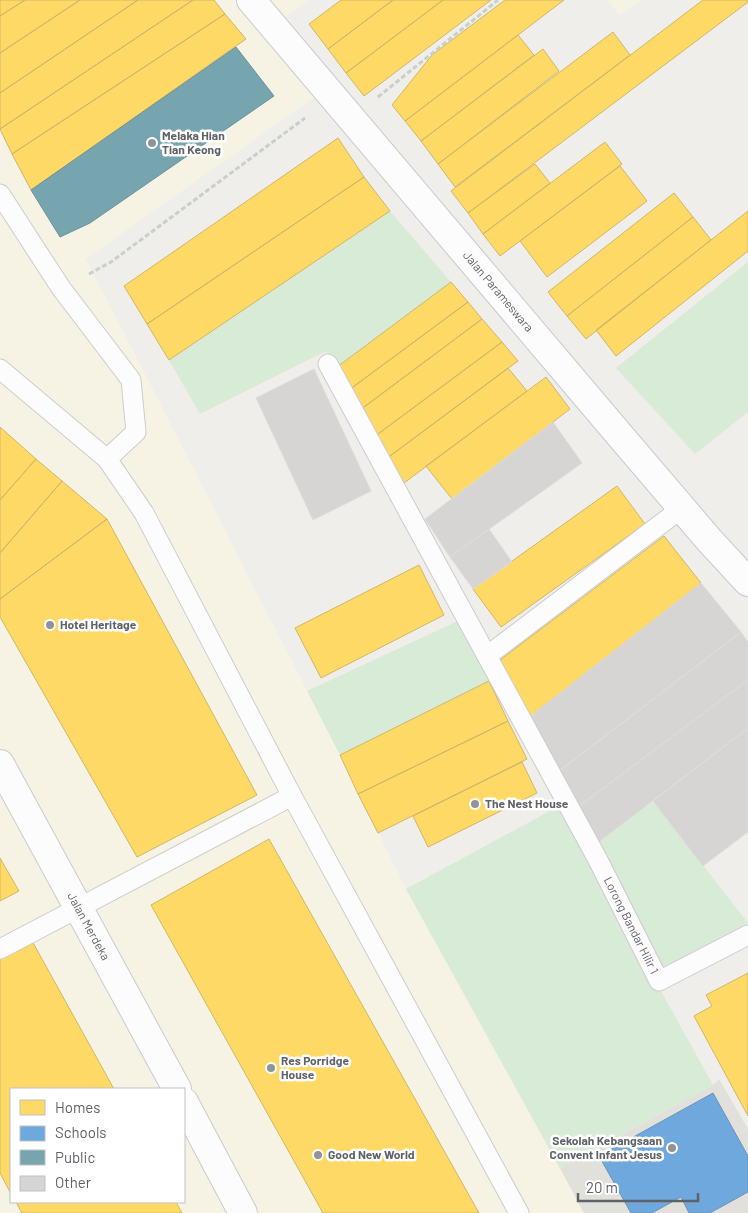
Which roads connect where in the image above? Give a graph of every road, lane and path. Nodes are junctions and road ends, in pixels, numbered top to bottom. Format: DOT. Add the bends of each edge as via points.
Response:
graph roads {
  1 [pos="251,0"];
  2 [pos="498,0"];
  3 [pos="333,97"];
  4 [pos="352,119"];
  5 [pos="0,194"];
  6 [pos="61,288"];
  7 [pos="328,364"];
  8 [pos="0,369"];
  9 [pos="107,459"];
  10 [pos="682,508"];
  11 [pos="748,582"];
  12 [pos="487,656"];
  13 [pos="0,764"];
  14 [pos="292,796"];
  15 [pos="80,907"];
  16 [pos="748,935"];
  17 [pos="0,949"];
  18 [pos="176,1088"];
  19 [pos="185,1104"];
  20 [pos="243,1213"];
  21 [pos="519,1213"];
  1 -- 3 [label="main road, Jalan Parameswara"];
  2 -- 4 [label="path"];
  3 -- 4 [label="main road, Jalan Parameswara"];
  3 -- 6 [label="path" via="112,262"];
  4 -- 10 [label="main road, Jalan Parameswara"];
  5 -- 6 [label="lane"];
  6 -- 9 [label="lane" via="132,380 136,432"];
  7 -- 12 [label="lane"];
  8 -- 9 [label="lane"];
  9 -- 14 [label="lane" via="144,513"];
  10 -- 11 [label="main road, Jalan Parameswara"];
  10 -- 12 [label="lane"];
  12 -- 16 [label="lane, Lorong Bandar Hilir 1" via="598,860 659,981"];
  13 -- 15 [label="main road, Jalan Merdeka"];
  14 -- 15 [label="lane"];
  14 -- 21 [label="lane"];
  15 -- 17 [label="lane"];
  15 -- 18 [label="main road, Jalan Merdeka"];
  19 -- 20 [label="main road"];
}
